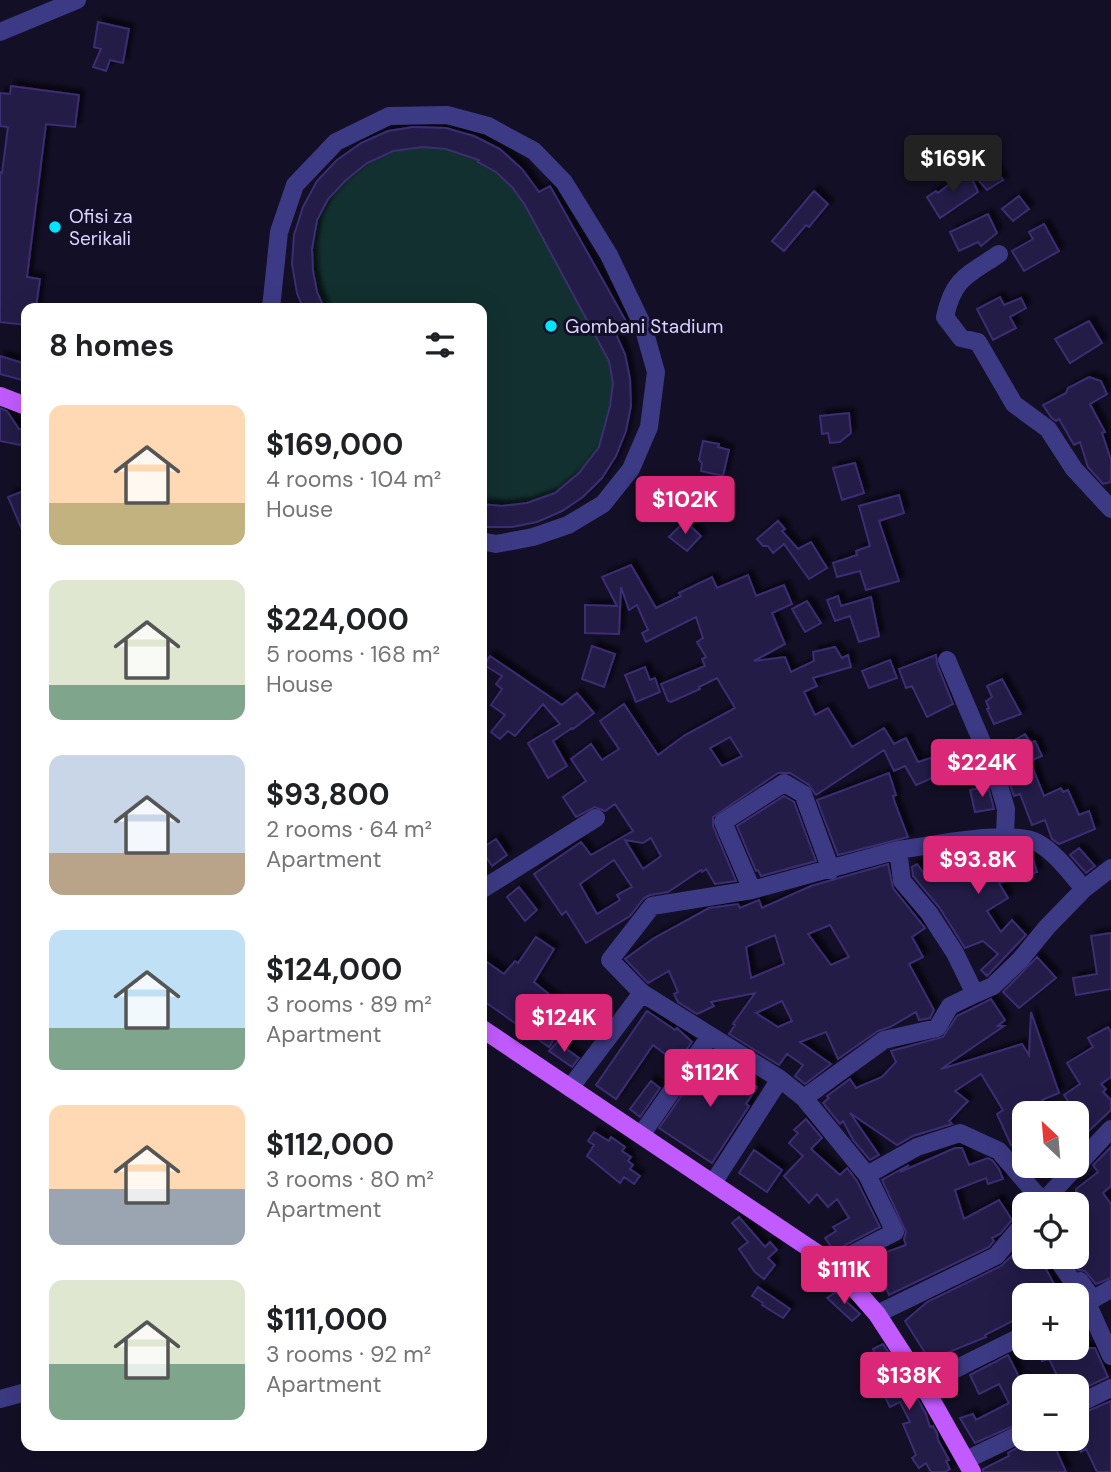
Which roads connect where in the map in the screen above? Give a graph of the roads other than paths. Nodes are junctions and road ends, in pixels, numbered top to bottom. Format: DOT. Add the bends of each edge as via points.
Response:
graph roads {
  1 [pos="76,0"];
  2 [pos="0,32"];
  3 [pos="999,254"];
  4 [pos="272,303"];
  5 [pos="0,396"];
  6 [pos="21,404"];
  7 [pos="1111,509"];
  8 [pos="487,542"];
  9 [pos="947,660"];
  10 [pos="596,818"];
  11 [pos="1005,836"];
  12 [pos="898,850"];
  13 [pos="1111,868"];
  14 [pos="831,870"];
  15 [pos="487,886"];
  16 [pos="1084,889"];
  17 [pos="752,890"];
  18 [pos="642,993"];
  19 [pos="975,994"];
  20 [pos="487,1032"];
  21 [pos="710,1036"];
  22 [pos="780,1079"];
  23 [pos="570,1088"];
  24 [pos="804,1098"];
  25 [pos="1111,1129"];
  26 [pos="641,1135"];
  27 [pos="867,1174"];
  28 [pos="713,1182"];
  29 [pos="1033,1192"];
  30 [pos="1052,1192"];
  31 [pos="1012,1237"];
  32 [pos="833,1264"];
  33 [pos="1111,1289"];
  34 [pos="1089,1302"];
  35 [pos="877,1314"];
  36 [pos="1089,1318"];
  37 [pos="1012,1341"];
  38 [pos="1111,1356"];
  39 [pos="923,1385"];
  40 [pos="1111,1388"];
  41 [pos="21,1393"];
  42 [pos="0,1399"];
  43 [pos="1089,1399"];
  44 [pos="1012,1439"];
  45 [pos="969,1466"];
  1 -- 2 [label="street"];
  3 -- 7 [label="street" via="958,282 949,296 945,317 961,338 978,342 1014,404 1048,429 1074,469"];
  4 -- 8 [label="street" via="279,232 295,185 336,142 389,116 447,115 488,126 534,151 564,182 609,255 643,326 656,372 649,427 631,469 603,503 568,524 533,537"];
  5 -- 6 [label="main road"];
  9 -- 11 [label="street" via="996,775 1006,809"];
  10 -- 15 [label="street"];
  11 -- 12 [label="street"];
  11 -- 16 [label="street" via="1036,841 1056,856"];
  12 -- 14 [label="street"];
  12 -- 19 [label="street" via="902,881 929,914"];
  13 -- 16 [label="street"];
  14 -- 17 [label="street"];
  14 -- 17 [label="street" via="803,794 784,783 723,822"];
  16 -- 19 [label="street" via="1020,960 993,986"];
  17 -- 18 [label="street" via="652,906 610,960"];
  18 -- 21 [label="street"];
  18 -- 23 [label="street"];
  19 -- 24 [label="street" via="950,1006 937,1028 884,1040"];
  20 -- 23 [label="main road"];
  21 -- 22 [label="street"];
  21 -- 26 [label="street"];
  22 -- 24 [label="street"];
  22 -- 28 [label="street"];
  23 -- 26 [label="main road"];
  24 -- 27 [label="street"];
  25 -- 30 [label="street"];
  26 -- 28 [label="main road"];
  27 -- 29 [label="street" via="917,1147 960,1133 999,1151"];
  27 -- 32 [label="street" via="895,1232"];
  28 -- 32 [label="main road"];
  31 -- 35 [label="street" via="996,1256"];
  32 -- 35 [label="main road"];
  33 -- 34 [label="street"];
  35 -- 39 [label="main road"];
  36 -- 38 [label="street"];
  37 -- 39 [label="street"];
  39 -- 45 [label="main road"];
  40 -- 43 [label="street"];
  41 -- 42 [label="street"];
  44 -- 45 [label="street"];
}
